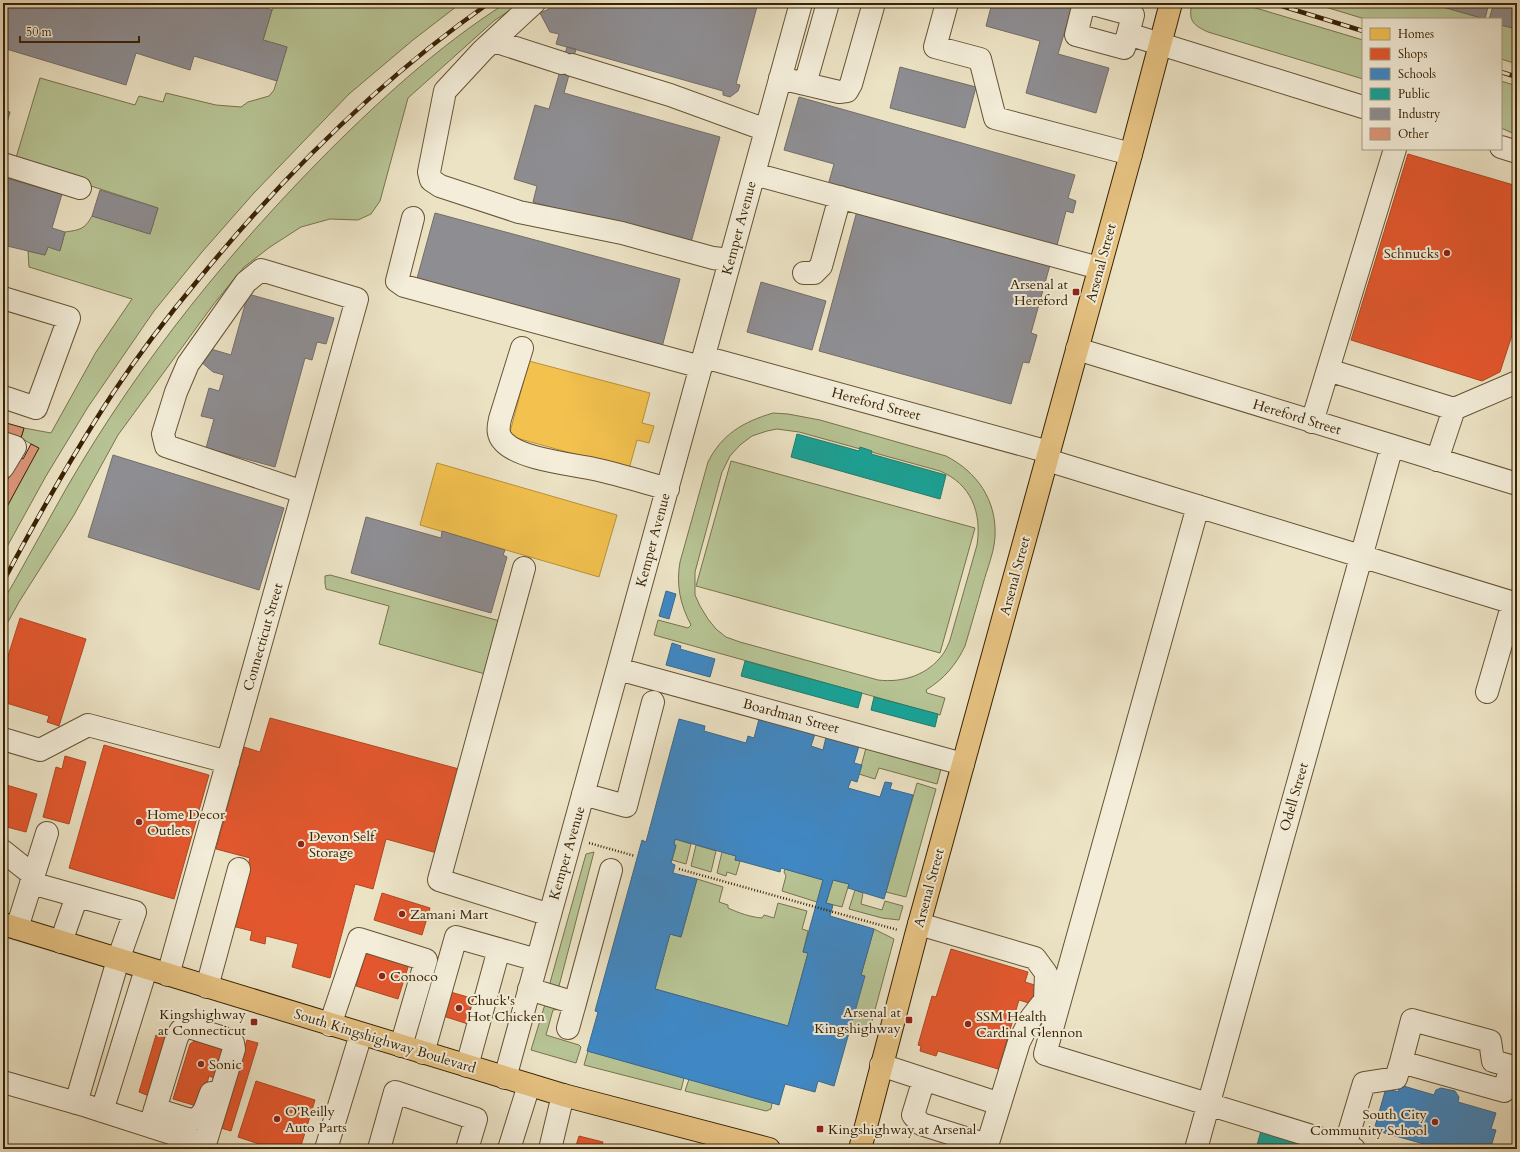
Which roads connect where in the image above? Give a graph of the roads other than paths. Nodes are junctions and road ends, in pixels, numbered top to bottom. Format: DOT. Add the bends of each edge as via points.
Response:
graph roads {
  1 [pos="534,3"];
  2 [pos="801,3"];
  3 [pos="828,3"];
  4 [pos="874,3"];
  5 [pos="947,3"];
  6 [pos="1084,3"];
  7 [pos="1089,3"];
  8 [pos="1171,3"];
  9 [pos="1128,34"];
  10 [pos="494,41"];
  11 [pos="1160,44"];
  12 [pos="780,78"];
  13 [pos="805,84"];
  14 [pos="1362,107"];
  15 [pos="766,130"];
  16 [pos="1502,147"];
  17 [pos="1395,150"];
  18 [pos="1517,152"];
  19 [pos="1131,154"];
  20 [pos="3,164"];
  21 [pos="754,174"];
  22 [pos="80,188"];
  23 [pos="840,197"];
  24 [pos="413,218"];
  25 [pos="728,267"];
  26 [pos="1100,268"];
  27 [pos="804,273"];
  28 [pos="3,298"];
  29 [pos="522,348"];
  30 [pos="1077,350"];
  31 [pos="702,362"];
  32 [pos="1328,370"];
  33 [pos="1517,382"];
  34 [pos="3,397"];
  35 [pos="1454,409"];
  36 [pos="1312,422"];
  37 [pos="3,443"];
  38 [pos="1392,446"];
  39 [pos="1048,456"];
  40 [pos="1437,460"];
  41 [pos="3,467"];
  42 [pos="1517,484"];
  43 [pos="668,488"];
  44 [pos="303,492"];
  45 [pos="1198,506"];
  46 [pos="1360,557"];
  47 [pos="524,568"];
  48 [pos="1515,603"];
  49 [pos="618,669"];
  50 [pos="1487,692"];
  51 [pos="653,702"];
  52 [pos="3,739"];
  53 [pos="228,762"];
  54 [pos="963,764"];
  55 [pos="583,794"];
  56 [pos="46,833"];
  57 [pos="3,851"];
  58 [pos="239,869"];
  59 [pos="611,870"];
  60 [pos="32,879"];
  61 [pos="76,896"];
  62 [pos="550,915"];
  63 [pos="10,926"];
  64 [pos="910,927"];
  65 [pos="61,942"];
  66 [pos="499,949"];
  67 [pos="118,960"];
  68 [pos="537,960"];
  69 [pos="146,969"];
  70 [pos="168,975"];
  71 [pos="207,987"];
  72 [pos="529,989"];
  73 [pos="575,1003"];
  74 [pos="330,1024"];
  75 [pos="568,1028"];
  76 [pos="361,1034"];
  77 [pos="401,1046"];
  78 [pos="423,1053"];
  79 [pos="1401,1062"];
  80 [pos="881,1065"];
  81 [pos="467,1066"];
  82 [pos="1514,1067"];
  83 [pos="227,1074"];
  84 [pos="505,1078"];
  85 [pos="924,1079"];
  86 [pos="3,1082"];
  87 [pos="529,1085"];
  88 [pos="563,1095"];
  89 [pos="76,1103"];
  90 [pos="1000,1104"];
  91 [pos="1208,1104"];
  92 [pos="102,1111"];
  93 [pos="152,1118"];
  94 [pos="731,1144"];
  95 [pos="205,1146"];
  96 [pos="986,1147"];
  97 [pos="383,1148"];
  98 [pos="1349,1148"];
  99 [pos="326,1149"];
  100 [pos="466,1149"];
  101 [pos="510,1149"];
  102 [pos="550,1149"];
  103 [pos="769,1149"];
  104 [pos="860,1149"];
  105 [pos="1196,1149"];
  1 -- 10 [label="street"];
  2 -- 12 [label="street, Kemper Avenue"];
  3 -- 13 [label="street"];
  4 -- 13 [label="street" via="847,91 839,92"];
  5 -- 19 [label="street" via="935,46 980,59 994,118"];
  6 -- 9 [label="street" via="1076,35 1124,48"];
  7 -- 9 [label="street" via="1133,15"];
  8 -- 11 [label="main road, Arsenal Street"];
  9 -- 11 [label="street"];
  10 -- 15 [label="street" via="670,95"];
  10 -- 25 [label="street" via="445,91 429,172 431,180 440,186 519,212 622,233 706,256"];
  11 -- 14 [label="street"];
  11 -- 19 [label="main road, Arsenal Street"];
  12 -- 13 [label="street"];
  12 -- 15 [label="street, Kemper Avenue"];
  15 -- 21 [label="street, Kemper Avenue"];
  16 -- 18 [label="street"];
  17 -- 32 [label="street"];
  19 -- 26 [label="main road, Arsenal Street"];
  20 -- 22 [label="street"];
  21 -- 23 [label="street"];
  21 -- 25 [label="street, Kemper Avenue"];
  23 -- 26 [label="street"];
  23 -- 27 [label="street" via="821,266 814,273"];
  24 -- 31 [label="street, Hereford Street" via="397,281 404,286"];
  25 -- 31 [label="street, Kemper Avenue"];
  26 -- 30 [label="main road, Arsenal Street"];
  28 -- 34 [label="street" via="69,318 36,408"];
  29 -- 43 [label="street" via="500,419 499,437 503,442 511,448 534,456"];
  30 -- 36 [label="street, Hereford Street"];
  30 -- 39 [label="main road, Arsenal Street"];
  31 -- 39 [label="street, Hereford Street"];
  31 -- 43 [label="street, Kemper Avenue"];
  32 -- 35 [label="street"];
  32 -- 36 [label="street"];
  33 -- 35 [label="street"];
  35 -- 40 [label="street"];
  36 -- 38 [label="street, Hereford Street"];
  37 -- 41 [label="street" via="15,446"];
  38 -- 40 [label="street, Hereford Street"];
  38 -- 46 [label="street, Odell Street"];
  39 -- 45 [label="street, Hereford Street"];
  39 -- 54 [label="main road, Arsenal Street"];
  40 -- 42 [label="street, Hereford Street"];
  43 -- 49 [label="street, Kemper Avenue"];
  44 -- 44 [label="street, Connecticut Street" via="357,299 261,270 246,282 188,364 163,434 166,446"];
  44 -- 53 [label="street, Connecticut Street"];
  45 -- 46 [label="street, Hereford Street"];
  45 -- 91 [label="street" via="1045,1054"];
  46 -- 48 [label="street, Hereford Street"];
  46 -- 91 [label="street, Odell Street"];
  47 -- 62 [label="street" via="439,880"];
  48 -- 50 [label="street"];
  49 -- 54 [label="street, Boardman Street"];
  49 -- 55 [label="street, Kemper Avenue"];
  51 -- 55 [label="street" via="626,806"];
  52 -- 53 [label="street" via="40,750 88,724"];
  53 -- 70 [label="street, Connecticut Street"];
  54 -- 64 [label="main road, Arsenal Street"];
  55 -- 62 [label="street, Kemper Avenue"];
  56 -- 60 [label="street"];
  57 -- 60 [label="street"];
  58 -- 71 [label="street"];
  59 -- 73 [label="street"];
  60 -- 61 [label="street"];
  60 -- 63 [label="street"];
  61 -- 65 [label="street"];
  61 -- 67 [label="street" via="135,912"];
  62 -- 68 [label="street, Kemper Avenue"];
  63 -- 65 [label="main road, South Kingshighway Boulevard"];
  64 -- 80 [label="main road, Arsenal Street"];
  64 -- 90 [label="street" via="1035,958 1046,973 1045,1000 1031,1018 1018,1042"];
  65 -- 67 [label="main road, South Kingshighway Boulevard"];
  66 -- 68 [label="street"];
  66 -- 78 [label="street" via="456,937"];
  66 -- 81 [label="street"];
  67 -- 69 [label="main road, South Kingshighway Boulevard"];
  67 -- 89 [label="street"];
  68 -- 72 [label="street, Kemper Avenue"];
  69 -- 70 [label="main road, South Kingshighway Boulevard"];
  69 -- 92 [label="street"];
  70 -- 71 [label="main road, South Kingshighway Boulevard"];
  71 -- 74 [label="main road, South Kingshighway Boulevard"];
  72 -- 73 [label="street"];
  72 -- 84 [label="street, Kemper Avenue"];
  73 -- 75 [label="street"];
  74 -- 76 [label="main road, South Kingshighway Boulevard"];
  74 -- 77 [label="street" via="359,939 389,948 426,960"];
  76 -- 77 [label="main road, South Kingshighway Boulevard"];
  76 -- 99 [label="street"];
  77 -- 78 [label="main road, South Kingshighway Boulevard"];
  78 -- 81 [label="main road, South Kingshighway Boulevard"];
  79 -- 82 [label="street" via="1504,1091"];
  79 -- 82 [label="street" via="1412,1020 1490,1041 1493,1061"];
  79 -- 98 [label="street" via="1396,1078 1364,1083"];
  80 -- 85 [label="street"];
  80 -- 104 [label="main road, Arsenal Street"];
  81 -- 84 [label="main road, South Kingshighway Boulevard"];
  83 -- 93 [label="street" via="213,1087 204,1112 199,1118"];
  83 -- 93 [label="street" via="234,1050 233,1043 189,1027 181,1030"];
  83 -- 95 [label="street"];
  84 -- 87 [label="main road, South Kingshighway Boulevard"];
  85 -- 90 [label="street"];
  85 -- 96 [label="street" via="913,1116 921,1124"];
  86 -- 89 [label="street"];
  87 -- 88 [label="main road, South Kingshighway Boulevard"];
  87 -- 101 [label="street"];
  88 -- 94 [label="main road, South Kingshighway Boulevard"];
  88 -- 102 [label="street"];
  89 -- 92 [label="street"];
  90 -- 96 [label="street"];
  91 -- 98 [label="street"];
  91 -- 105 [label="street, Odell Street"];
  92 -- 93 [label="street"];
  93 -- 95 [label="street"];
  94 -- 103 [label="main road, South Kingshighway Boulevard"];
  97 -- 100 [label="street" via="395,1092 476,1119"];
}
